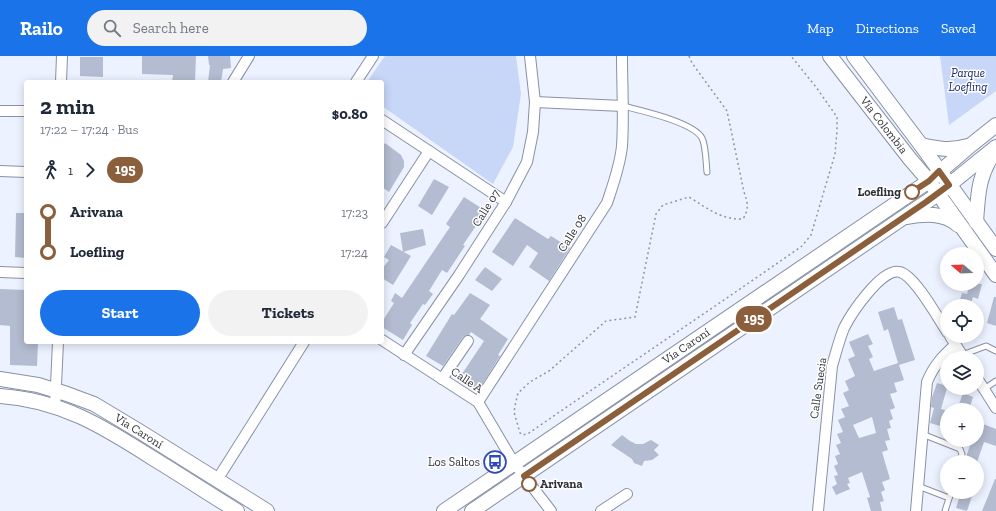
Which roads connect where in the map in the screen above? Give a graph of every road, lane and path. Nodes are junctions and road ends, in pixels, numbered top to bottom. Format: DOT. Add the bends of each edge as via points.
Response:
graph roads {
  1 [pos="62,56"];
  2 [pos="249,56"];
  3 [pos="373,56"];
  4 [pos="530,56"];
  5 [pos="622,56"];
  6 [pos="689,56"];
  7 [pos="791,56"];
  8 [pos="830,56"];
  9 [pos="854,56"];
  10 [pos="61,80"];
  11 [pos="234,80"];
  12 [pos="357,80"];
  13 [pos="535,102"];
  14 [pos="623,106"];
  15 [pos="0,111"];
  16 [pos="24,111"];
  17 [pos="384,121"];
  18 [pos="996,125"];
  19 [pos="921,145"];
  20 [pos="971,145"];
  21 [pos="996,147"];
  22 [pos="429,151"];
  23 [pos="996,151"];
  24 [pos="910,159"];
  25 [pos="0,171"];
  26 [pos="939,171"];
  27 [pos="24,172"];
  28 [pos="707,172"];
  29 [pos="929,181"];
  30 [pos="943,189"];
  31 [pos="910,193"];
  32 [pos="506,202"];
  33 [pos="904,217"];
  34 [pos="384,220"];
  35 [pos="976,222"];
  36 [pos="964,230"];
  37 [pos="995,247"];
  38 [pos="0,272"];
  39 [pos="24,274"];
  40 [pos="996,275"];
  41 [pos="940,321"];
  42 [pos="384,341"];
  43 [pos="468,341"];
  44 [pos="58,344"];
  45 [pos="303,344"];
  46 [pos="956,345"];
  47 [pos="960,351"];
  48 [pos="976,351"];
  49 [pos="996,351"];
  50 [pos="404,355"];
  51 [pos="0,379"];
  52 [pos="442,379"];
  53 [pos="996,381"];
  54 [pos="984,389"];
  55 [pos="56,391"];
  56 [pos="0,396"];
  57 [pos="478,402"];
  58 [pos="55,407"];
  59 [pos="996,408"];
  60 [pos="922,434"];
  61 [pos="962,455"];
  62 [pos="514,463"];
  63 [pos="524,476"];
  64 [pos="217,480"];
  65 [pos="917,485"];
  66 [pos="627,494"];
  67 [pos="940,494"];
  68 [pos="949,499"];
  69 [pos="237,511"];
  70 [pos="266,511"];
  71 [pos="444,511"];
  72 [pos="472,511"];
  73 [pos="550,511"];
  74 [pos="602,511"];
  75 [pos="818,511"];
  76 [pos="916,511"];
  77 [pos="945,511"];
  1 -- 10 [label="street"];
  2 -- 11 [label="street"];
  3 -- 12 [label="street"];
  4 -- 13 [label="street, Calle 07"];
  5 -- 14 [label="street, Calle 08"];
  6 -- 7 [label="path" via="726,111 748,203 747,212 742,219 731,219 689,197 663,205 656,214 635,317 606,321 549,372 530,382 518,393 514,412 520,433 524,435 716,306 802,246 811,235 835,154 837,117"];
  8 -- 24 [label="main road, Vía Colombia"];
  9 -- 19 [label="main road, Vía Colombia"];
  13 -- 14 [label="street"];
  13 -- 32 [label="street, Calle 07" via="527,162"];
  14 -- 28 [label="lane" via="686,125 698,132 703,140"];
  14 -- 57 [label="street, Calle 08" via="622,147 607,203"];
  15 -- 16 [label="street"];
  17 -- 22 [label="street"];
  18 -- 20 [label="main road, Vía Caroní"];
  19 -- 20 [label="main road" via="941,150"];
  19 -- 26 [label="main road, Vía Colombia"];
  20 -- 26 [label="main road, Vía Caroní"];
  21 -- 30 [label="main road, Vía Caroní"];
  22 -- 32 [label="street"];
  22 -- 34 [label="street"];
  23 -- 35 [label="main road" via="982,173"];
  24 -- 29 [label="main road, Vía Colombia"];
  24 -- 31 [label="main road" via="915,169 915,180"];
  25 -- 27 [label="street"];
  26 -- 29 [label="main road, Vía Caroní"];
  26 -- 30 [label="main road, Vía Colombia"];
  29 -- 30 [label="main road, Vía Colombia"];
  29 -- 31 [label="main road, Vía Caroní"];
  30 -- 33 [label="main road, Vía Caroní"];
  30 -- 35 [label="main road"];
  30 -- 36 [label="main road"];
  31 -- 62 [label="main road, Vía Caroní"];
  32 -- 50 [label="street, Calle 07"];
  33 -- 36 [label="main road" via="935,214 953,220"];
  33 -- 63 [label="main road, Vía Caroní"];
  35 -- 37 [label="main road"];
  36 -- 40 [label="main road"];
  38 -- 39 [label="street"];
  41 -- 75 [label="street, Calle Suecia" via="910,278 900,272 892,272 875,285 851,316 832,366"];
  42 -- 50 [label="street, Calle A"];
  43 -- 52 [label="street"];
  44 -- 55 [label="street"];
  45 -- 64 [label="street"];
  46 -- 47 [label="street"];
  46 -- 60 [label="street" via="940,359 927,382"];
  48 -- 49 [label="lane" via="986,346"];
  50 -- 52 [label="street, Calle A"];
  51 -- 55 [label="main road, Vía Caroní" via="38,385"];
  52 -- 57 [label="street, Calle A"];
  53 -- 54 [label="lane"];
  54 -- 59 [label="street"];
  55 -- 58 [label="street"];
  55 -- 64 [label="main road, Vía Caroní" via="82,399 105,411"];
  56 -- 58 [label="main road, Vía Caroní" via="37,401"];
  57 -- 62 [label="street, Calle A"];
  58 -- 69 [label="main road, Vía Caroní" via="98,424"];
  60 -- 61 [label="lane" via="960,449"];
  60 -- 65 [label="street"];
  62 -- 63 [label="street, Calle A"];
  62 -- 71 [label="main road, Vía Caroní"];
  63 -- 72 [label="main road, Vía Caroní"];
  63 -- 73 [label="street"];
  64 -- 70 [label="main road, Vía Caroní"];
  65 -- 67 [label="lane"];
  65 -- 76 [label="street"];
  66 -- 74 [label="street"];
  68 -- 77 [label="lane"];
}
